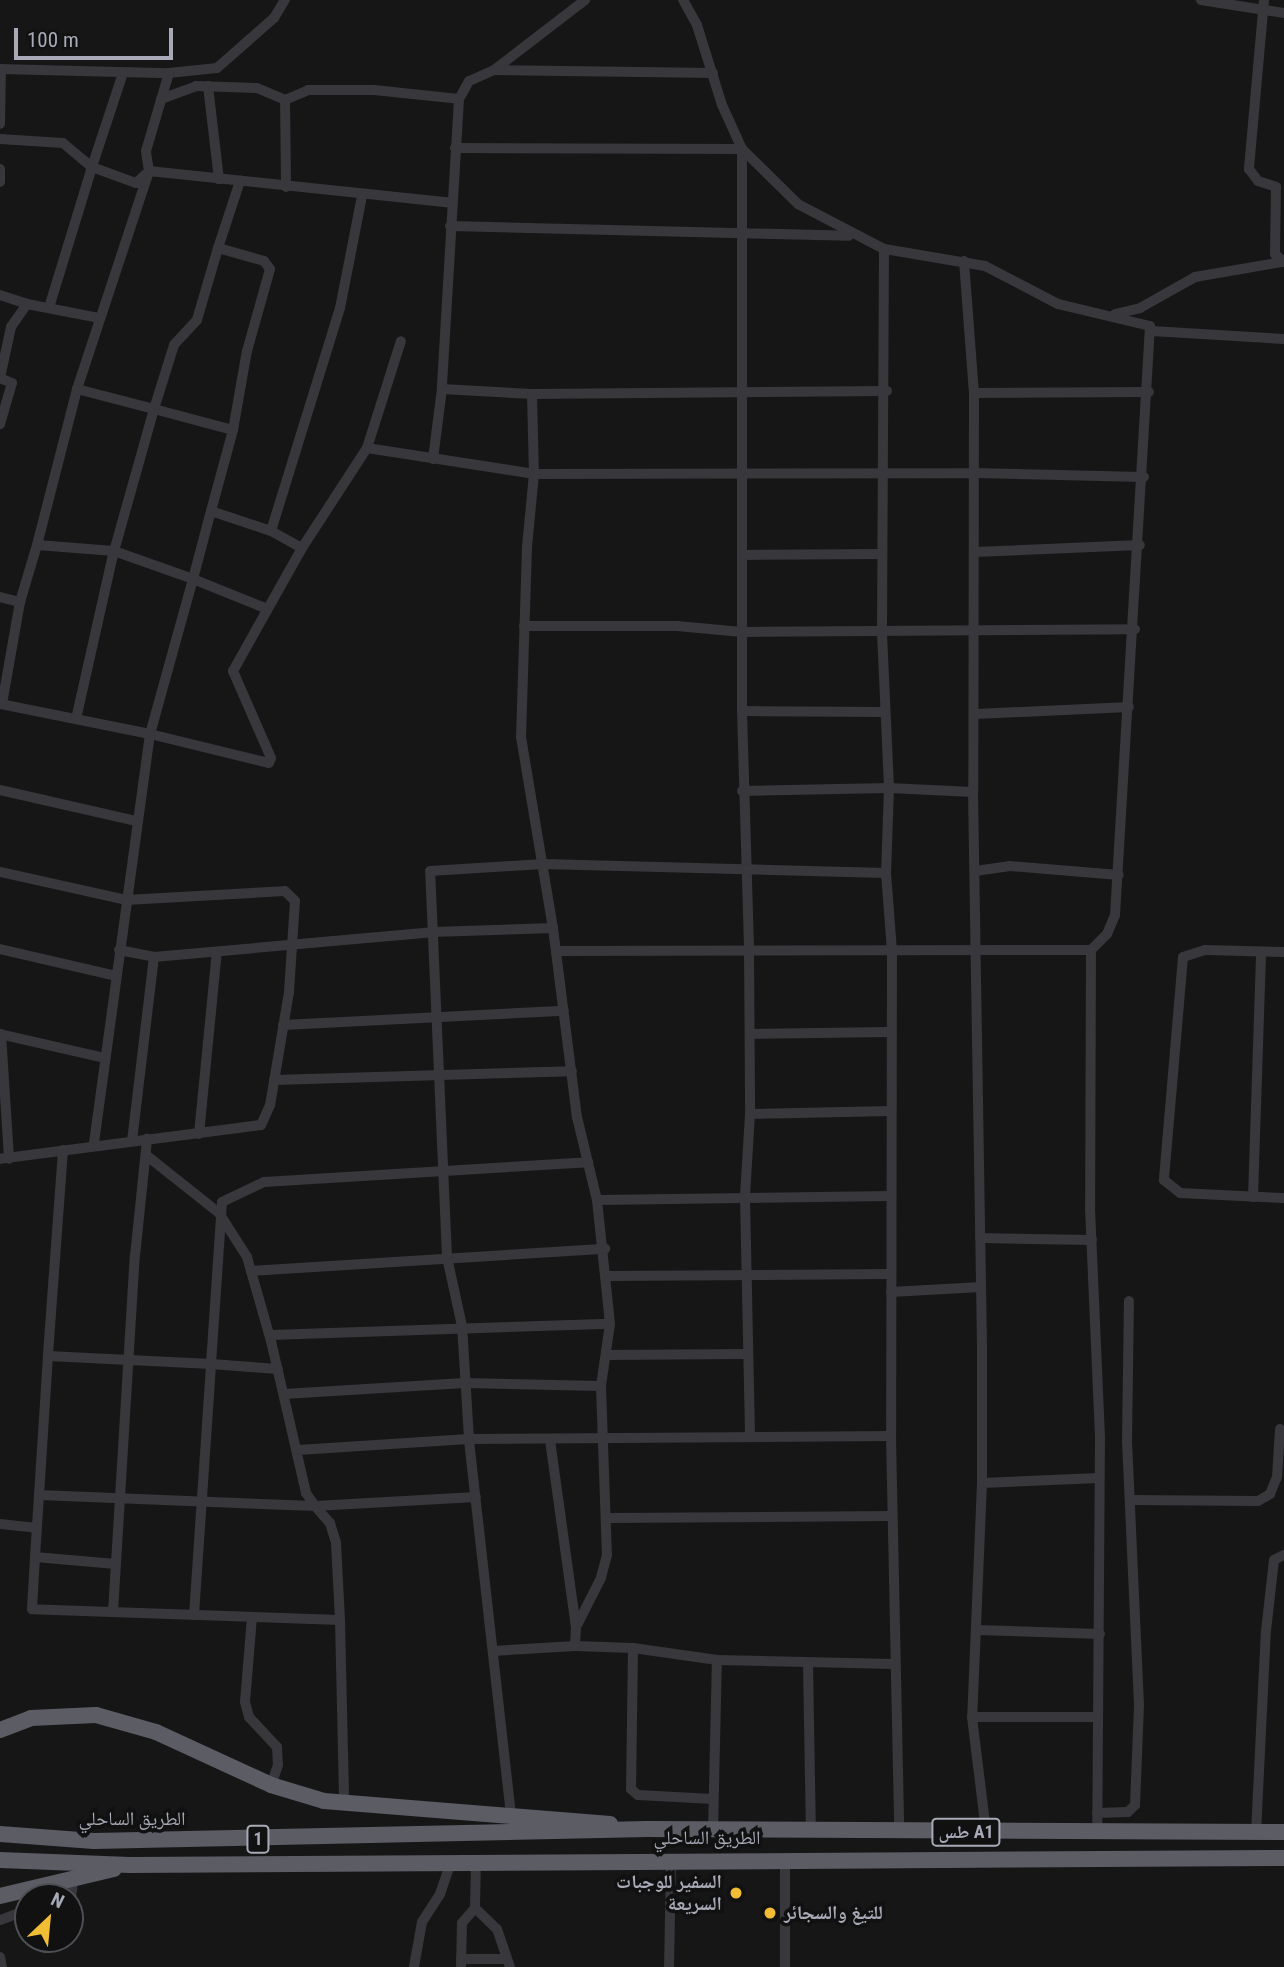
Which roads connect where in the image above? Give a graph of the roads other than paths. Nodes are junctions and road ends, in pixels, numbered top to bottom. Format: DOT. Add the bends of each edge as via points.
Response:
graph roads {
  1 [pos="285,0"];
  2 [pos="585,0"];
  3 [pos="683,0"];
  4 [pos="1201,0"];
  5 [pos="1264,0"];
  6 [pos="1265,11"];
  7 [pos="1284,13"];
  8 [pos="0,69"];
  9 [pos="494,70"];
  10 [pos="713,72"];
  11 [pos="123,73"];
  12 [pos="169,73"];
  13 [pos="208,86"];
  14 [pos="161,99"];
  15 [pos="459,99"];
  16 [pos="285,100"];
  17 [pos="0,124"];
  18 [pos="0,139"];
  19 [pos="455,148"];
  20 [pos="742,151"];
  21 [pos="92,167"];
  22 [pos="0,169"];
  23 [pos="149,171"];
  24 [pos="219,179"];
  25 [pos="240,181"];
  26 [pos="0,183"];
  27 [pos="286,187"];
  28 [pos="1280,187"];
  29 [pos="362,196"];
  30 [pos="451,203"];
  31 [pos="450,226"];
  32 [pos="744,231"];
  33 [pos="853,236"];
  34 [pos="218,248"];
  35 [pos="884,249"];
  36 [pos="964,261"];
  37 [pos="1283,262"];
  38 [pos="0,295"];
  39 [pos="27,304"];
  40 [pos="49,309"];
  41 [pos="1110,315"];
  42 [pos="99,318"];
  43 [pos="1152,331"];
  44 [pos="1284,339"];
  45 [pos="401,341"];
  46 [pos="0,378"];
  47 [pos="77,389"];
  48 [pos="442,389"];
  49 [pos="741,391"];
  50 [pos="887,391"];
  51 [pos="1149,392"];
  52 [pos="974,393"];
  53 [pos="532,394"];
  54 [pos="154,409"];
  55 [pos="0,424"];
  56 [pos="233,430"];
  57 [pos="367,448"];
  58 [pos="433,459"];
  59 [pos="884,473"];
  60 [pos="973,473"];
  61 [pos="534,474"];
  62 [pos="742,474"];
  63 [pos="1144,477"];
  64 [pos="211,511"];
  65 [pos="271,531"];
  66 [pos="37,545"];
  67 [pos="1140,545"];
  68 [pos="302,548"];
  69 [pos="114,551"];
  70 [pos="975,552"];
  71 [pos="882,554"];
  72 [pos="742,555"];
  73 [pos="193,579"];
  74 [pos="0,597"];
  75 [pos="20,602"];
  76 [pos="265,608"];
  77 [pos="524,626"];
  78 [pos="1135,629"];
  79 [pos="742,632"];
  80 [pos="882,633"];
  81 [pos="974,633"];
  82 [pos="1,704"];
  83 [pos="1129,707"];
  84 [pos="742,711"];
  85 [pos="884,712"];
  86 [pos="976,714"];
  87 [pos="76,719"];
  88 [pos="150,734"];
  89 [pos="889,788"];
  90 [pos="0,790"];
  91 [pos="742,791"];
  92 [pos="973,792"];
  93 [pos="136,821"];
  94 [pos="543,864"];
  95 [pos="743,869"];
  96 [pos="975,871"];
  97 [pos="0,872"];
  98 [pos="886,873"];
  99 [pos="1119,875"];
  100 [pos="126,900"];
  101 [pos="553,928"];
  102 [pos="432,932"];
  103 [pos="292,943"];
  104 [pos="975,948"];
  105 [pos="0,949"];
  106 [pos="119,950"];
  107 [pos="1091,950"];
  108 [pos="556,951"];
  109 [pos="749,951"];
  110 [pos="892,951"];
  111 [pos="217,952"];
  112 [pos="1261,952"];
  113 [pos="1284,952"];
  114 [pos="154,957"];
  115 [pos="116,975"];
  116 [pos="564,1011"];
  117 [pos="435,1017"];
  118 [pos="284,1025"];
  119 [pos="891,1032"];
  120 [pos="0,1034"];
  121 [pos="750,1034"];
  122 [pos="105,1058"];
  123 [pos="572,1072"];
  124 [pos="438,1076"];
  125 [pos="274,1080"];
  126 [pos="891,1111"];
  127 [pos="750,1114"];
  128 [pos="199,1134"];
  129 [pos="147,1139"];
  130 [pos="132,1141"];
  131 [pos="93,1146"];
  132 [pos="63,1150"];
  133 [pos="146,1155"];
  134 [pos="5,1159"];
  135 [pos="588,1163"];
  136 [pos="443,1173"];
  137 [pos="745,1196"];
  138 [pos="891,1196"];
  139 [pos="1253,1197"];
  140 [pos="1284,1198"];
  141 [pos="597,1200"];
  142 [pos="219,1213"];
  143 [pos="980,1238"];
  144 [pos="1091,1240"];
  145 [pos="605,1249"];
  146 [pos="447,1257"];
  147 [pos="251,1271"];
  148 [pos="747,1272"];
  149 [pos="891,1274"];
  150 [pos="608,1276"];
  151 [pos="981,1287"];
  152 [pos="891,1292"];
  153 [pos="1129,1301"];
  154 [pos="610,1324"];
  155 [pos="462,1326"];
  156 [pos="270,1335"];
  157 [pos="748,1354"];
  158 [pos="606,1355"];
  159 [pos="48,1356"];
  160 [pos="128,1358"];
  161 [pos="211,1364"];
  162 [pos="278,1369"];
  163 [pos="466,1383"];
  164 [pos="601,1386"];
  165 [pos="284,1394"];
  166 [pos="1280,1429"];
  167 [pos="891,1436"];
  168 [pos="750,1437"];
  169 [pos="469,1439"];
  170 [pos="605,1439"];
  171 [pos="550,1440"];
  172 [pos="298,1450"];
  173 [pos="1099,1478"];
  174 [pos="982,1483"];
  175 [pos="39,1495"];
  176 [pos="475,1497"];
  177 [pos="119,1499"];
  178 [pos="1130,1500"];
  179 [pos="202,1502"];
  180 [pos="315,1506"];
  181 [pos="891,1516"];
  182 [pos="607,1518"];
  183 [pos="0,1524"];
  184 [pos="37,1528"];
  185 [pos="1284,1555"];
  186 [pos="35,1557"];
  187 [pos="116,1564"];
  188 [pos="113,1612"];
  189 [pos="194,1615"];
  190 [pos="252,1617"];
  191 [pos="340,1620"];
  192 [pos="576,1627"];
  193 [pos="977,1630"];
  194 [pos="1100,1634"];
  195 [pos="575,1646"];
  196 [pos="633,1648"];
  197 [pos="493,1651"];
  198 [pos="717,1660"];
  199 [pos="808,1664"];
  200 [pos="894,1664"];
  201 [pos="972,1717"];
  202 [pos="1098,1717"];
  203 [pos="0,1730"];
  204 [pos="271,1785"];
  205 [pos="713,1798"];
  206 [pos="344,1803"];
  207 [pos="1097,1813"];
  208 [pos="511,1815"];
  209 [pos="648,1829"];
  210 [pos="986,1831"];
  211 [pos="713,1832"];
  212 [pos="811,1832"];
  213 [pos="1097,1832"];
  214 [pos="1284,1832"];
  215 [pos="899,1833"];
  216 [pos="1256,1833"];
  217 [pos="0,1834"];
  218 [pos="1284,1858"];
  219 [pos="671,1859"];
  220 [pos="785,1859"];
  221 [pos="0,1860"];
  222 [pos="452,1860"];
  223 [pos="476,1860"];
  224 [pos="130,1865"];
  225 [pos="73,1879"];
  226 [pos="73,1883"];
  227 [pos="0,1896"];
  228 [pos="475,1908"];
  229 [pos="0,1957"];
  230 [pos="461,1963"];
  231 [pos="507,1963"];
  232 [pos="2,1967"];
  233 [pos="414,1967"];
  234 [pos="669,1967"];
  235 [pos="785,1967"];
  1 -- 12 [label="street" via="274,18 226,63"];
  2 -- 9 [label="street"];
  3 -- 10 [label="street"];
  4 -- 6 [label="street"];
  5 -- 6 [label="street"];
  6 -- 7 [label="street"];
  6 -- 28 [label="street" via="1252,101 1249,169 1258,181"];
  8 -- 11 [label="street"];
  8 -- 17 [label="street"];
  9 -- 10 [label="street"];
  9 -- 15 [label="street" via="469,81"];
  10 -- 20 [label="street"];
  11 -- 12 [label="street"];
  11 -- 21 [label="street"];
  12 -- 14 [label="street"];
  13 -- 14 [label="street"];
  13 -- 16 [label="street" via="257,88"];
  13 -- 24 [label="street"];
  14 -- 23 [label="street" via="146,151"];
  15 -- 16 [label="street" via="374,90 308,90"];
  15 -- 19 [label="street"];
  16 -- 27 [label="street"];
  18 -- 21 [label="street" via="63,143"];
  19 -- 20 [label="street"];
  19 -- 30 [label="street"];
  20 -- 32 [label="street"];
  20 -- 33 [label="street" via="797,204"];
  21 -- 23 [label="street" via="136,183"];
  21 -- 40 [label="street"];
  22 -- 26 [label="street"];
  23 -- 24 [label="street"];
  23 -- 42 [label="street"];
  24 -- 25 [label="street"];
  25 -- 27 [label="street"];
  25 -- 34 [label="street"];
  27 -- 29 [label="street"];
  28 -- 37 [label="street" via="1275,254"];
  29 -- 30 [label="street"];
  29 -- 65 [label="street" via="340,308"];
  30 -- 31 [label="street"];
  31 -- 32 [label="street"];
  31 -- 48 [label="street"];
  32 -- 33 [label="street"];
  32 -- 49 [label="street"];
  33 -- 35 [label="street"];
  34 -- 54 [label="street" via="197,320 174,345"];
  34 -- 56 [label="street" via="264,261 270,269 247,351"];
  35 -- 36 [label="street"];
  35 -- 50 [label="street"];
  36 -- 41 [label="street" via="985,266 1058,304"];
  36 -- 52 [label="street"];
  37 -- 41 [label="street" via="1195,277 1140,307"];
  38 -- 39 [label="street"];
  39 -- 40 [label="street"];
  39 -- 46 [label="street" via="11,327"];
  40 -- 42 [label="street"];
  41 -- 43 [label="street" via="1144,323"];
  42 -- 47 [label="street"];
  43 -- 44 [label="street"];
  43 -- 51 [label="street"];
  45 -- 57 [label="street"];
  46 -- 55 [label="street" via="12,383"];
  47 -- 54 [label="street"];
  47 -- 66 [label="street"];
  48 -- 53 [label="street"];
  48 -- 58 [label="street"];
  49 -- 50 [label="street"];
  49 -- 53 [label="street"];
  49 -- 62 [label="street"];
  50 -- 59 [label="street"];
  51 -- 52 [label="street"];
  51 -- 63 [label="street"];
  52 -- 60 [label="street"];
  53 -- 61 [label="street"];
  54 -- 56 [label="street"];
  54 -- 69 [label="street"];
  56 -- 64 [label="street"];
  57 -- 58 [label="street"];
  57 -- 68 [label="street"];
  58 -- 61 [label="street"];
  59 -- 60 [label="street"];
  59 -- 62 [label="street"];
  59 -- 71 [label="street"];
  60 -- 63 [label="street"];
  60 -- 70 [label="street"];
  61 -- 62 [label="street"];
  61 -- 77 [label="street"];
  62 -- 72 [label="street"];
  63 -- 67 [label="street"];
  64 -- 65 [label="street"];
  64 -- 73 [label="street"];
  65 -- 68 [label="street"];
  66 -- 69 [label="street"];
  66 -- 75 [label="street"];
  67 -- 70 [label="street"];
  67 -- 78 [label="street"];
  68 -- 76 [label="street"];
  69 -- 73 [label="street"];
  69 -- 87 [label="street"];
  70 -- 81 [label="street"];
  71 -- 72 [label="street"];
  71 -- 80 [label="street"];
  72 -- 79 [label="street"];
  73 -- 76 [label="street"];
  73 -- 88 [label="street"];
  74 -- 75 [label="street"];
  75 -- 82 [label="street"];
  76 -- 88 [label="street" via="233,671 271,758 269,763"];
  77 -- 79 [label="street" via="677,626"];
  77 -- 94 [label="street" via="521,737"];
  78 -- 81 [label="street"];
  78 -- 83 [label="street"];
  79 -- 80 [label="street"];
  79 -- 84 [label="street"];
  80 -- 81 [label="street"];
  80 -- 85 [label="street"];
  81 -- 86 [label="street"];
  82 -- 87 [label="street"];
  83 -- 86 [label="street"];
  83 -- 99 [label="street"];
  84 -- 85 [label="street"];
  84 -- 91 [label="street"];
  85 -- 89 [label="street"];
  86 -- 92 [label="street"];
  87 -- 88 [label="street"];
  88 -- 93 [label="street"];
  89 -- 91 [label="street"];
  89 -- 92 [label="street"];
  89 -- 98 [label="street"];
  90 -- 93 [label="street"];
  91 -- 95 [label="street"];
  92 -- 96 [label="street"];
  93 -- 100 [label="street"];
  94 -- 95 [label="street"];
  94 -- 101 [label="street"];
  94 -- 102 [label="street" via="430,872"];
  95 -- 98 [label="street"];
  95 -- 109 [label="street"];
  96 -- 99 [label="street" via="1009,866"];
  96 -- 104 [label="street"];
  97 -- 100 [label="street"];
  98 -- 110 [label="street"];
  99 -- 107 [label="street" via="1113,925"];
  100 -- 103 [label="street" via="285,891 295,901"];
  100 -- 106 [label="street"];
  101 -- 102 [label="street"];
  101 -- 108 [label="street"];
  102 -- 103 [label="street"];
  102 -- 117 [label="street"];
  103 -- 111 [label="street"];
  103 -- 118 [label="street"];
  104 -- 107 [label="street"];
  104 -- 110 [label="street"];
  104 -- 143 [label="street"];
  105 -- 115 [label="street"];
  106 -- 114 [label="street"];
  106 -- 115 [label="street"];
  107 -- 144 [label="street"];
  108 -- 109 [label="street"];
  108 -- 116 [label="street"];
  109 -- 110 [label="street"];
  109 -- 121 [label="street"];
  110 -- 119 [label="street"];
  111 -- 114 [label="street"];
  111 -- 128 [label="street"];
  112 -- 113 [label="street"];
  112 -- 139 [label="street"];
  112 -- 139 [label="street" via="1205,950 1183,957 1164,1180 1180,1193"];
  114 -- 130 [label="street"];
  115 -- 122 [label="street"];
  116 -- 117 [label="street"];
  116 -- 123 [label="street"];
  117 -- 118 [label="street"];
  117 -- 124 [label="street"];
  118 -- 125 [label="street"];
  119 -- 121 [label="street"];
  119 -- 126 [label="street"];
  120 -- 122 [label="street"];
  120 -- 134 [label="street"];
  121 -- 127 [label="street"];
  122 -- 131 [label="street"];
  123 -- 124 [label="street"];
  123 -- 135 [label="street"];
  124 -- 125 [label="street"];
  124 -- 136 [label="street"];
  125 -- 128 [label="street" via="261,1125"];
  126 -- 127 [label="street"];
  126 -- 138 [label="street"];
  127 -- 137 [label="street"];
  128 -- 129 [label="street"];
  129 -- 130 [label="street"];
  129 -- 133 [label="street"];
  130 -- 131 [label="street"];
  131 -- 132 [label="street"];
  132 -- 134 [label="street"];
  132 -- 159 [label="street"];
  133 -- 142 [label="street"];
  133 -- 160 [label="street"];
  135 -- 136 [label="street"];
  135 -- 141 [label="street"];
  136 -- 142 [label="street" via="264,1182 222,1202"];
  136 -- 146 [label="street"];
  137 -- 138 [label="street"];
  137 -- 141 [label="street"];
  137 -- 148 [label="street"];
  138 -- 149 [label="street"];
  139 -- 140 [label="street"];
  141 -- 145 [label="street"];
  142 -- 147 [label="street"];
  142 -- 161 [label="street"];
  143 -- 144 [label="street"];
  143 -- 151 [label="street"];
  144 -- 173 [label="street"];
  145 -- 146 [label="street"];
  145 -- 150 [label="street"];
  146 -- 147 [label="street"];
  146 -- 155 [label="street"];
  147 -- 156 [label="street"];
  148 -- 149 [label="street"];
  148 -- 150 [label="street"];
  148 -- 157 [label="street"];
  149 -- 152 [label="street"];
  150 -- 154 [label="street"];
  151 -- 152 [label="street"];
  151 -- 174 [label="street"];
  152 -- 167 [label="street"];
  153 -- 178 [label="street"];
  154 -- 155 [label="street"];
  154 -- 158 [label="street"];
  155 -- 156 [label="street"];
  155 -- 163 [label="street"];
  156 -- 162 [label="street"];
  157 -- 158 [label="street"];
  157 -- 168 [label="street"];
  158 -- 164 [label="street"];
  159 -- 160 [label="street"];
  159 -- 175 [label="street"];
  160 -- 161 [label="street"];
  160 -- 177 [label="street"];
  161 -- 162 [label="street"];
  161 -- 179 [label="street"];
  162 -- 165 [label="street"];
  163 -- 164 [label="street"];
  163 -- 165 [label="street"];
  163 -- 169 [label="street"];
  164 -- 170 [label="street"];
  165 -- 172 [label="street"];
  166 -- 178 [label="street" via="1278,1477 1270,1494 1258,1501"];
  167 -- 168 [label="street"];
  167 -- 181 [label="street"];
  168 -- 170 [label="street"];
  169 -- 171 [label="street"];
  169 -- 172 [label="street"];
  169 -- 176 [label="street"];
  170 -- 171 [label="street"];
  170 -- 182 [label="street"];
  171 -- 192 [label="street"];
  172 -- 180 [label="street" via="306,1493"];
  173 -- 174 [label="street"];
  173 -- 194 [label="street"];
  174 -- 193 [label="street"];
  175 -- 177 [label="street"];
  175 -- 184 [label="street"];
  176 -- 180 [label="street"];
  176 -- 197 [label="street"];
  177 -- 179 [label="street"];
  177 -- 187 [label="street"];
  178 -- 207 [label="street" via="1139,1705 1135,1805 1128,1812"];
  179 -- 180 [label="street"];
  179 -- 189 [label="street"];
  180 -- 191 [label="street" via="330,1523 336,1543"];
  181 -- 182 [label="street"];
  181 -- 200 [label="street"];
  182 -- 192 [label="street" via="607,1555 601,1578"];
  183 -- 184 [label="street"];
  184 -- 186 [label="street"];
  185 -- 216 [label="street" via="1274,1560 1267,1620"];
  186 -- 187 [label="street"];
  186 -- 188 [label="street" via="32,1609"];
  187 -- 188 [label="street"];
  188 -- 189 [label="street"];
  189 -- 190 [label="street"];
  190 -- 191 [label="street"];
  190 -- 204 [label="street" via="245,1702 249,1717 277,1747 278,1765"];
  191 -- 206 [label="street"];
  192 -- 195 [label="street"];
  193 -- 194 [label="street"];
  193 -- 201 [label="street"];
  194 -- 202 [label="street"];
  195 -- 196 [label="street"];
  195 -- 197 [label="street"];
  196 -- 198 [label="street"];
  196 -- 205 [label="street" via="631,1789 638,1795"];
  197 -- 208 [label="street"];
  198 -- 199 [label="street"];
  198 -- 205 [label="street"];
  199 -- 200 [label="street"];
  199 -- 212 [label="street"];
  200 -- 215 [label="street"];
  201 -- 202 [label="street"];
  201 -- 210 [label="street"];
  202 -- 207 [label="street"];
  203 -- 204 [label="highway" via="31,1718 96,1715 156,1732"];
  204 -- 206 [label="highway"];
  205 -- 211 [label="street"];
  206 -- 208 [label="highway"];
  207 -- 213 [label="street"];
  208 -- 209 [label="highway"];
  209 -- 211 [label="highway, الطريق الساحلي / طس A1"];
  209 -- 217 [label="highway, الطريق الساحلي / 1" via="135,1840"];
  210 -- 213 [label="highway, الطريق الساحلي / طس A1"];
  210 -- 215 [label="highway, الطريق الساحلي / طس A1"];
  211 -- 212 [label="highway, الطريق الساحلي / طس A1"];
  212 -- 215 [label="highway, الطريق الساحلي / طس A1"];
  213 -- 216 [label="highway, الطريق الساحلي / طس A1"];
  214 -- 216 [label="highway, الطريق الساحلي / طس A1"];
  218 -- 220 [label="highway, الطريق الساحلي / طس A1"];
  219 -- 220 [label="highway, الطريق الساحلي / طس A1"];
  219 -- 223 [label="highway, الطريق الساحلي / طس A1"];
  219 -- 234 [label="street"];
  220 -- 235 [label="street"];
  221 -- 224 [label="highway, الطريق الساحلي"];
  222 -- 223 [label="highway, الطريق الساحلي / طس A1"];
  222 -- 224 [label="highway, الطريق الساحلي / طس A1"];
  222 -- 233 [label="street" via="443,1887 422,1922"];
  223 -- 228 [label="street"];
  224 -- 225 [label="highway, الطريق الساحلي / طس A1"];
  225 -- 226 [label="street"];
  225 -- 227 [label="highway, الطريق الساحلي / طس A1"];
  228 -- 230 [label="street" via="462,1923"];
  228 -- 231 [label="street" via="497,1929"];
  229 -- 232 [label="street"];
  230 -- 231 [label="street"];
}
